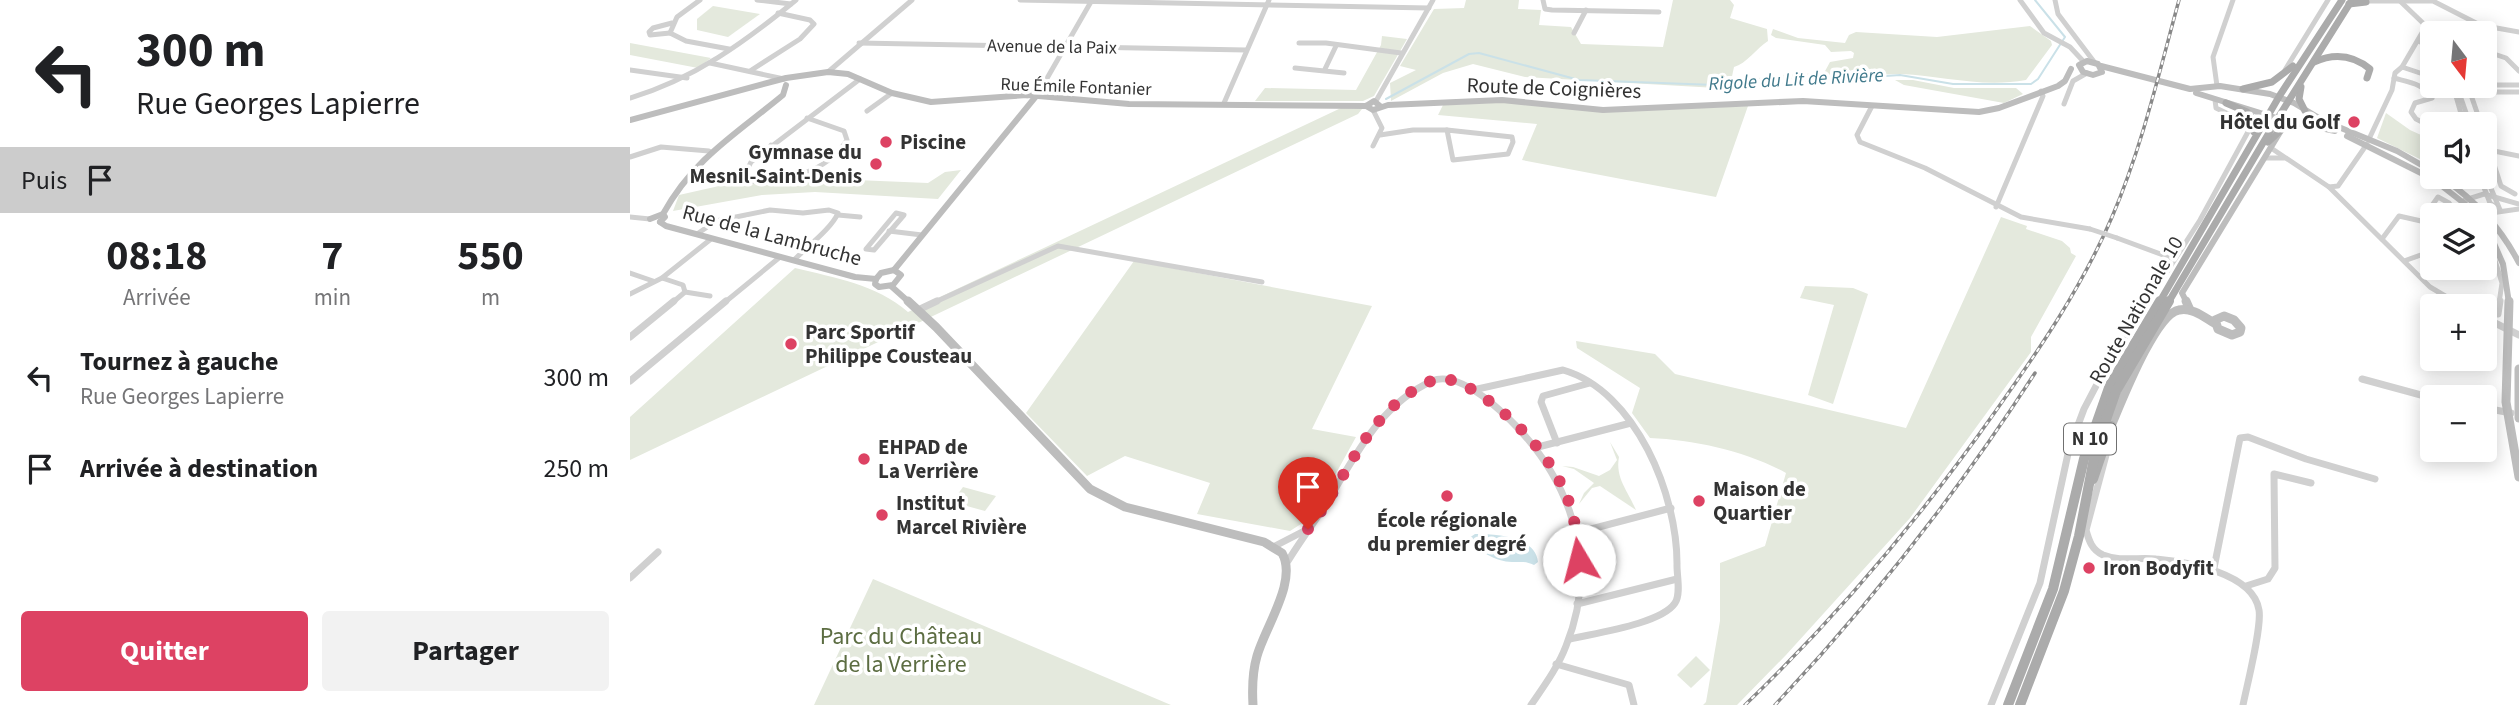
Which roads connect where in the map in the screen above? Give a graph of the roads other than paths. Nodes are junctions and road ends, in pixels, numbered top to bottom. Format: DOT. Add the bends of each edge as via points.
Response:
graph roads {
  1 [pos="700,0"];
  2 [pos="757,0"];
  3 [pos="912,0"];
  4 [pos="1020,0"];
  5 [pos="1433,0"];
  6 [pos="1544,0"];
  7 [pos="2020,0"];
  8 [pos="2055,0"];
  9 [pos="2233,0"];
  10 [pos="1092,1"];
  11 [pos="2327,1"];
  12 [pos="2368,1"];
  13 [pos="2436,1"];
  14 [pos="793,2"];
  15 [pos="1268,2"];
  16 [pos="2347,2"];
  17 [pos="2401,2"];
  18 [pos="1429,8"];
  19 [pos="1586,10"];
  20 [pos="1659,12"];
  21 [pos="779,13"];
  22 [pos="672,23"];
  23 [pos="2519,32"];
  24 [pos="670,33"];
  25 [pos="1574,33"];
  26 [pos="2418,41"];
  27 [pos="859,43"];
  28 [pos="1299,43"];
  29 [pos="1336,46"];
  30 [pos="1065,47"];
  31 [pos="729,49"];
  32 [pos="1246,50"];
  33 [pos="1401,53"];
  34 [pos="2497,55"];
  35 [pos="2304,56"];
  36 [pos="2313,62"];
  37 [pos="710,63"];
  38 [pos="2081,64"];
  39 [pos="2402,66"];
  40 [pos="2099,67"];
  41 [pos="1295,68"];
  42 [pos="1325,69"];
  43 [pos="630,70"];
  44 [pos="750,71"];
  45 [pos="828,72"];
  46 [pos="2519,72"];
  47 [pos="1344,73"];
  48 [pos="2087,73"];
  49 [pos="2420,73"];
  50 [pos="688,78"];
  51 [pos="2279,78"];
  52 [pos="2367,78"];
  53 [pos="2394,78"];
  54 [pos="860,79"];
  55 [pos="786,81"];
  56 [pos="2300,83"];
  57 [pos="2519,84"];
  58 [pos="2497,85"];
  59 [pos="2170,86"];
  60 [pos="2217,86"];
  61 [pos="1042,87"];
  62 [pos="2209,88"];
  63 [pos="2229,89"];
  64 [pos="2243,89"];
  65 [pos="2041,91"];
  66 [pos="2519,92"];
  67 [pos="892,93"];
  68 [pos="1027,95"];
  69 [pos="1041,96"];
  70 [pos="2279,97"];
  71 [pos="630,98"];
  72 [pos="2462,98"];
  73 [pos="2288,100"];
  74 [pos="1224,103"];
  75 [pos="2220,103"];
  76 [pos="2064,104"];
  77 [pos="1374,106"];
  78 [pos="1872,106"];
  79 [pos="2465,107"];
  80 [pos="2476,109"];
  81 [pos="867,111"];
  82 [pos="2305,111"];
  83 [pos="2466,112"];
  84 [pos="2477,112"];
  85 [pos="2268,115"];
  86 [pos="807,118"];
  87 [pos="2278,118"];
  88 [pos="630,120"];
  89 [pos="2420,121"];
  90 [pos="2295,122"];
  91 [pos="2282,129"];
  92 [pos="1447,130"];
  93 [pos="1380,135"];
  94 [pos="2254,139"];
  95 [pos="2368,142"];
  96 [pos="771,145"];
  97 [pos="1373,146"];
  98 [pos="2267,146"];
  99 [pos="709,151"];
  100 [pos="788,151"];
  101 [pos="2497,152"];
  102 [pos="2519,156"];
  103 [pos="630,157"];
  104 [pos="2265,159"];
  105 [pos="2292,160"];
  106 [pos="2420,166"];
  107 [pos="2497,174"];
  108 [pos="2329,187"];
  109 [pos="2454,189"];
  110 [pos="2484,189"];
  111 [pos="2492,189"];
  112 [pos="2486,194"];
  113 [pos="2515,194"];
  114 [pos="2495,195"];
  115 [pos="2467,201"];
  116 [pos="2434,203"];
  117 [pos="2447,203"];
  118 [pos="2519,206"];
  119 [pos="1996,207"];
  120 [pos="2500,210"];
  121 [pos="2497,212"];
  122 [pos="838,215"];
  123 [pos="860,217"];
  124 [pos="630,218"];
  125 [pos="662,218"];
  126 [pos="650,219"];
  127 [pos="2420,221"];
  128 [pos="2497,228"];
  129 [pos="881,230"];
  130 [pos="890,231"];
  131 [pos="697,234"];
  132 [pos="922,235"];
  133 [pos="2497,236"];
  134 [pos="711,239"];
  135 [pos="2382,239"];
  136 [pos="2420,255"];
  137 [pos="780,257"];
  138 [pos="2174,259"];
  139 [pos="794,260"];
  140 [pos="2404,261"];
  141 [pos="2519,263"];
  142 [pos="2497,267"];
  143 [pos="894,270"];
  144 [pos="630,273"];
  145 [pos="662,278"];
  146 [pos="876,279"];
  147 [pos="653,281"];
  148 [pos="1262,282"];
  149 [pos="891,286"];
  150 [pos="2187,287"];
  151 [pos="685,292"];
  152 [pos="2442,294"];
  153 [pos="630,295"];
  154 [pos="710,296"];
  155 [pos="918,310"];
  156 [pos="2190,310"];
  157 [pos="2497,315"];
  158 [pos="2497,324"];
  159 [pos="2515,334"];
  160 [pos="630,337"];
  161 [pos="2519,369"];
  162 [pos="2362,379"];
  163 [pos="630,381"];
  164 [pos="1591,383"];
  165 [pos="1472,390"];
  166 [pos="2420,395"];
  167 [pos="2497,410"];
  168 [pos="2505,411"];
  169 [pos="2519,416"];
  170 [pos="1631,423"];
  171 [pos="2112,426"];
  172 [pos="1557,443"];
  173 [pos="1538,447"];
  174 [pos="2519,477"];
  175 [pos="2375,479"];
  176 [pos="2089,482"];
  177 [pos="2311,483"];
  178 [pos="1671,509"];
  179 [pos="1308,529"];
  180 [pos="1576,533"];
  181 [pos="1275,546"];
  182 [pos="658,552"];
  183 [pos="1288,561"];
  184 [pos="2213,573"];
  185 [pos="630,578"];
  186 [pos="1677,579"];
  187 [pos="2246,586"];
  188 [pos="1577,604"];
  189 [pos="1570,639"];
  190 [pos="1556,664"];
  191 [pos="1634,704"];
  192 [pos="1253,705"];
  193 [pos="1531,705"];
  194 [pos="1992,705"];
  195 [pos="2008,705"];
  196 [pos="2020,705"];
  197 [pos="2243,705"];
  1 -- 22 [label="street"];
  2 -- 14 [label="street"];
  3 -- 27 [label="street"];
  4 -- 10 [label="street"];
  5 -- 18 [label="street"];
  6 -- 19 [label="street" via="1545,9"];
  7 -- 38 [label="street" via="2044,33 2066,44"];
  8 -- 40 [label="street" via="2058,14"];
  9 -- 60 [label="street" via="2213,57"];
  10 -- 15 [label="street"];
  10 -- 30 [label="street"];
  11 -- 51 [label="street"];
  12 -- 16 [label="main road"];
  12 -- 17 [label="street"];
  13 -- 17 [label="street"];
  13 -- 23 [label="street" via="2480,25"];
  14 -- 21 [label="street"];
  15 -- 18 [label="street"];
  15 -- 32 [label="street"];
  16 -- 35 [label="main road, Route Nationale 10 / N 10"];
  16 -- 36 [label="main road, N 10"];
  17 -- 26 [label="street" via="2426,25"];
  18 -- 33 [label="street"];
  19 -- 20 [label="street"];
  19 -- 25 [label="street"];
  21 -- 31 [label="street"];
  21 -- 44 [label="street" via="814,24 800,39"];
  22 -- 24 [label="street"];
  22 -- 24 [label="street" via="649,32 650,36"];
  24 -- 31 [label="street" via="686,41"];
  26 -- 39 [label="street"];
  27 -- 30 [label="street, Avenue de la Paix"];
  27 -- 45 [label="street"];
  28 -- 29 [label="street"];
  29 -- 33 [label="street"];
  29 -- 42 [label="street"];
  30 -- 32 [label="street, Avenue de la Paix"];
  30 -- 61 [label="street"];
  31 -- 37 [label="street"];
  32 -- 74 [label="street"];
  33 -- 77 [label="street"];
  34 -- 46 [label="street"];
  35 -- 51 [label="main road"];
  35 -- 70 [label="main road, Route Nationale 10 / N 10"];
  36 -- 52 [label="main road" via="2329,56 2350,58 2370,69"];
  36 -- 56 [label="main road, N 10"];
  37 -- 44 [label="street"];
  37 -- 50 [label="street"];
  38 -- 40 [label="street"];
  38 -- 48 [label="street"];
  38 -- 65 [label="street, Route de Coignières" via="2071,69 2064,83"];
  39 -- 49 [label="street"];
  39 -- 53 [label="street"];
  40 -- 48 [label="street"];
  40 -- 59 [label="street"];
  41 -- 42 [label="street"];
  42 -- 47 [label="street"];
  43 -- 50 [label="street"];
  44 -- 55 [label="street"];
  45 -- 54 [label="street, Rue Émile Fontanier"];
  45 -- 55 [label="street, Rue Émile Fontanier"];
  46 -- 57 [label="street"];
  48 -- 76 [label="street" via="2073,81"];
  50 -- 71 [label="street"];
  51 -- 64 [label="main road"];
  53 -- 89 [label="street" via="2430,93 2432,98 2411,109"];
  53 -- 95 [label="street"];
  54 -- 67 [label="street, Rue Émile Fontanier"];
  54 -- 86 [label="street"];
  55 -- 88 [label="street, Rue Émile Fontanier"];
  55 -- 99 [label="street" via="777,100"];
  56 -- 73 [label="main road, N 10"];
  56 -- 82 [label="main road" via="2299,99"];
  57 -- 58 [label="street"];
  59 -- 62 [label="street"];
  59 -- 75 [label="street"];
  60 -- 62 [label="street"];
  60 -- 63 [label="street"];
  61 -- 68 [label="street"];
  61 -- 69 [label="street" via="1048,89"];
  62 -- 75 [label="street"];
  63 -- 64 [label="street"];
  63 -- 75 [label="street" via="2237,102"];
  64 -- 70 [label="street"];
  65 -- 78 [label="street, Route de Coignières" via="1979,112"];
  65 -- 119 [label="street" via="2043,96"];
  66 -- 80 [label="street" via="2476,92 2472,95"];
  67 -- 68 [label="street, Rue Émile Fontanier" via="931,102"];
  67 -- 81 [label="street"];
  68 -- 69 [label="street, Rue Émile Fontanier"];
  69 -- 74 [label="street, Rue Émile Fontanier" via="1129,104"];
  69 -- 132 [label="street"];
  70 -- 73 [label="street"];
  70 -- 85 [label="main road, Route Nationale 10 / N 10"];
  72 -- 79 [label="street"];
  73 -- 82 [label="street"];
  73 -- 87 [label="main road, N 10"];
  74 -- 77 [label="street, Rue Émile Fontanier"];
  75 -- 85 [label="street"];
  75 -- 94 [label="main road" via="2253,116 2257,124"];
  75 -- 138 [label="street" via="2245,121 2249,130"];
  77 -- 78 [label="street, Route de Coignières" via="1502,100 1603,110 1803,101"];
  77 -- 93 [label="street" via="1382,123"];
  78 -- 119 [label="street" via="1857,140 1925,168"];
  79 -- 80 [label="street"];
  79 -- 83 [label="street"];
  80 -- 84 [label="street"];
  82 -- 90 [label="street" via="2306,118"];
  82 -- 95 [label="street"];
  85 -- 87 [label="street"];
  85 -- 94 [label="main road, Route Nationale 10 / N 10"];
  86 -- 96 [label="street"];
  86 -- 96 [label="street" via="844,131 847,140 843,148 804,176 741,182 751,162"];
  87 -- 90 [label="street"];
  87 -- 98 [label="main road, N 10"];
  90 -- 91 [label="street"];
  90 -- 95 [label="street"];
  91 -- 98 [label="main road"];
  92 -- 92 [label="street" via="1453,160 1508,154 1513,142 1512,137"];
  92 -- 93 [label="street" via="1409,129"];
  93 -- 97 [label="street"];
  94 -- 195 [label="main road, Route Nationale 10 / N 10" via="2101,405 2053,589"];
  95 -- 106 [label="street"];
  95 -- 108 [label="street" via="2338,186"];
  95 -- 115 [label="street"];
  96 -- 100 [label="street"];
  98 -- 104 [label="street"];
  98 -- 105 [label="street"];
  98 -- 176 [label="main road, N 10" via="2122,379 2106,416"];
  99 -- 103 [label="street" via="661,147"];
  99 -- 125 [label="street" via="678,187"];
  101 -- 102 [label="street"];
  104 -- 105 [label="street"];
  104 -- 150 [label="street"];
  105 -- 108 [label="street"];
  107 -- 113 [label="street" via="2501,186"];
  108 -- 135 [label="street"];
  109 -- 115 [label="street"];
  110 -- 112 [label="street"];
  111 -- 114 [label="street"];
  112 -- 114 [label="street"];
  112 -- 115 [label="street"];
  112 -- 120 [label="street"];
  114 -- 118 [label="street"];
  114 -- 120 [label="street"];
  116 -- 117 [label="street" via="2438,197"];
  118 -- 120 [label="street"];
  119 -- 138 [label="street, bridge" via="2021,217 2090,229"];
  120 -- 121 [label="street"];
  122 -- 123 [label="street"];
  122 -- 131 [label="street" via="830,210 770,210 716,221"];
  122 -- 139 [label="street"];
  124 -- 126 [label="street"];
  125 -- 126 [label="street, Rue de la Lambruche" via="653,223"];
  125 -- 131 [label="street, Rue de la Lambruche" via="666,226"];
  127 -- 135 [label="street" via="2399,216"];
  128 -- 141 [label="street" via="2507,237"];
  129 -- 130 [label="street"];
  129 -- 130 [label="street" via="896,213 904,215"];
  129 -- 130 [label="street" via="866,249 874,250"];
  130 -- 132 [label="street"];
  131 -- 134 [label="street, Rue de la Lambruche"];
  132 -- 143 [label="street"];
  133 -- 159 [label="street" via="2515,274"];
  134 -- 137 [label="street, Rue de la Lambruche"];
  134 -- 145 [label="street"];
  135 -- 140 [label="street"];
  136 -- 140 [label="street"];
  137 -- 139 [label="street, Rue de la Lambruche"];
  137 -- 163 [label="street"];
  138 -- 194 [label="street" via="2084,409 2069,449 2040,583"];
  139 -- 146 [label="street, Rue de la Lambruche"];
  140 -- 152 [label="street"];
  142 -- 157 [label="street" via="2502,283"];
  143 -- 146 [label="street"];
  143 -- 149 [label="street" via="901,275"];
  144 -- 147 [label="street"];
  145 -- 147 [label="street"];
  145 -- 151 [label="street" via="684,285"];
  146 -- 149 [label="street, Rue de la Lambruche" via="879,287"];
  147 -- 153 [label="street"];
  148 -- 155 [label="street" via="1058,246"];
  149 -- 155 [label="street"];
  150 -- 156 [label="street" via="2182,297"];
  150 -- 156 [label="street" via="2187,300 2217,320"];
  151 -- 154 [label="street"];
  151 -- 160 [label="street"];
  155 -- 181 [label="street" via="1090,489 1132,509"];
  156 -- 171 [label="street" via="2167,315"];
  158 -- 159 [label="street"];
  159 -- 168 [label="street" via="2505,374"];
  161 -- 169 [label="street"];
  162 -- 166 [label="street"];
  164 -- 165 [label="street" via="1563,370"];
  164 -- 170 [label="street"];
  164 -- 172 [label="street" via="1543,396 1541,402"];
  165 -- 173 [label="street" via="1516,423"];
  165 -- 179 [label="street" via="1444,378 1404,399 1357,448"];
  167 -- 168 [label="street"];
  168 -- 169 [label="street"];
  168 -- 174 [label="street"];
  170 -- 172 [label="street"];
  170 -- 178 [label="street" via="1652,453"];
  171 -- 176 [label="main road" via="2095,477"];
  171 -- 184 [label="street" via="2086,530 2089,542 2108,558 2155,559"];
  172 -- 173 [label="street"];
  173 -- 180 [label="street" via="1564,492"];
  175 -- 184 [label="street" via="2240,438"];
  176 -- 196 [label="main road, N 10" via="2064,591"];
  177 -- 187 [label="street" via="2274,474 2275,568 2268,579"];
  178 -- 180 [label="street"];
  178 -- 186 [label="street" via="1679,561"];
  179 -- 181 [label="street"];
  179 -- 183 [label="street"];
  180 -- 188 [label="street"];
  181 -- 183 [label="street"];
  182 -- 185 [label="street"];
  183 -- 192 [label="street" via="1286,583 1252,669"];
  184 -- 187 [label="street"];
  186 -- 188 [label="street"];
  186 -- 189 [label="street" via="1678,600 1671,608"];
  187 -- 197 [label="street" via="2258,602 2260,614"];
  188 -- 189 [label="street"];
  189 -- 190 [label="street"];
  190 -- 191 [label="street" via="1629,685"];
  190 -- 193 [label="street"];
}
